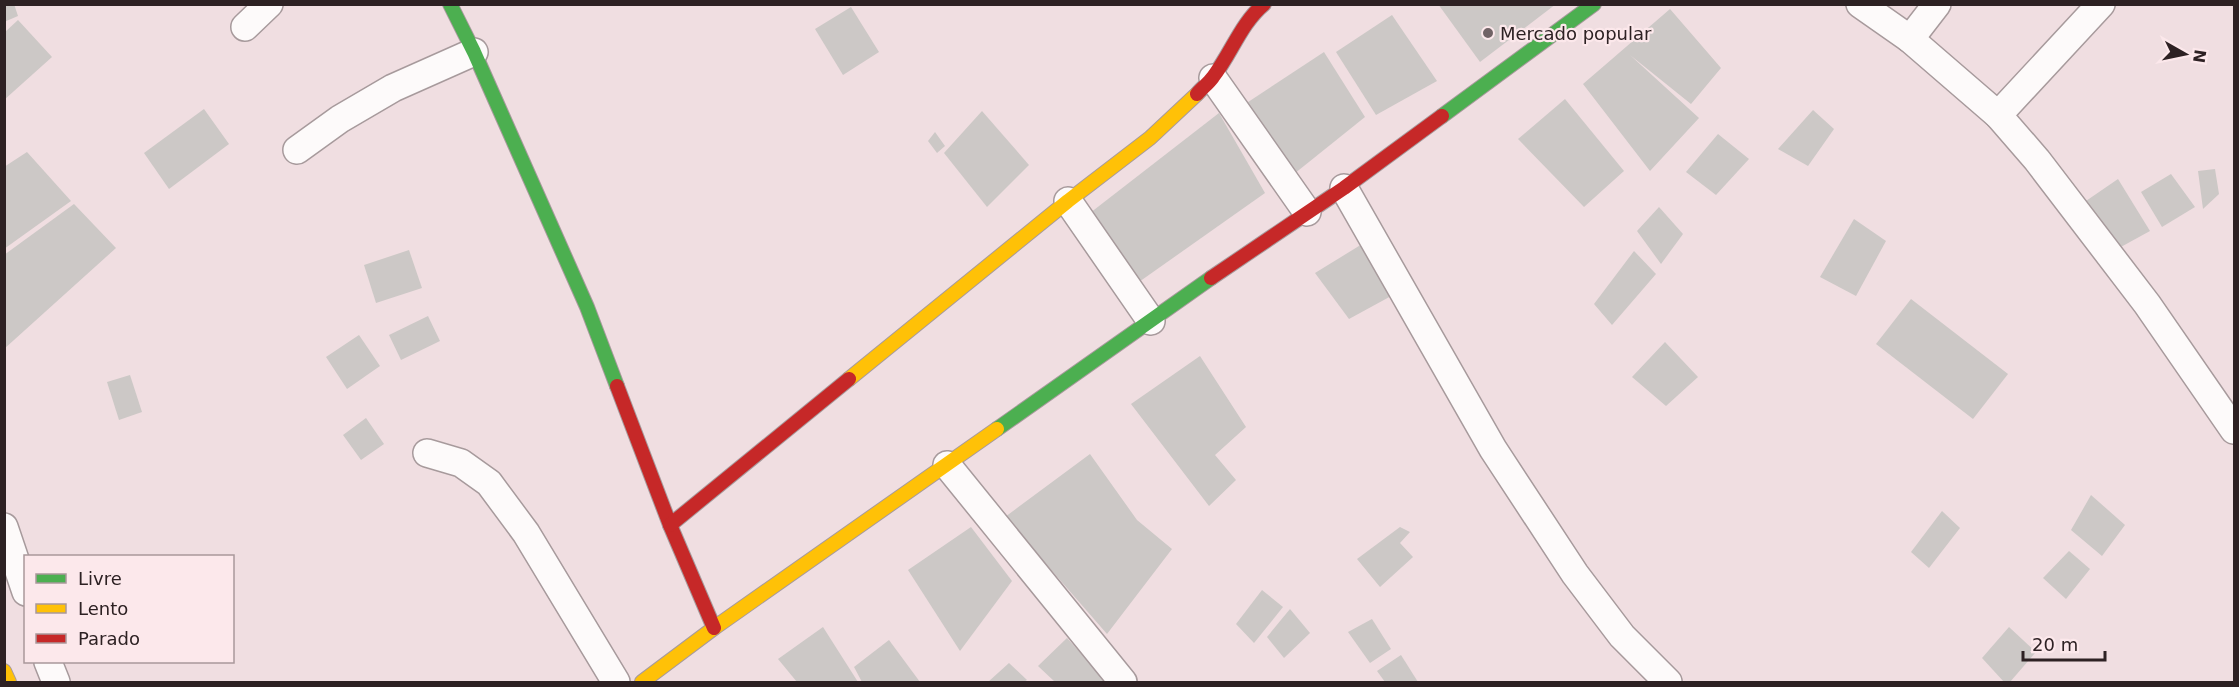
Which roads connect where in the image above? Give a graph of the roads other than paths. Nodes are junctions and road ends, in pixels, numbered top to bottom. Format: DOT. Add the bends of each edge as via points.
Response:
graph roads {
  1 [pos="269,4"];
  2 [pos="450,4"];
  3 [pos="1264,4"];
  4 [pos="1594,4"];
  5 [pos="1860,4"];
  6 [pos="1936,4"];
  7 [pos="2101,4"];
  8 [pos="245,27"];
  9 [pos="1910,39"];
  10 [pos="474,52"];
  11 [pos="1213,78"];
  12 [pos="1998,115"];
  13 [pos="297,150"];
  14 [pos="1344,188"];
  15 [pos="1068,201"];
  16 [pos="1307,212"];
  17 [pos="1152,321"];
  18 [pos="2235,430"];
  19 [pos="427,453"];
  20 [pos="947,465"];
  21 [pos="670,525"];
  22 [pos="4,527"];
  23 [pos="24,586"];
  24 [pos="714,628"];
  25 [pos="48,663"];
  26 [pos="4,671"];
  27 [pos="9,682"];
  28 [pos="56,682"];
  29 [pos="616,682"];
  30 [pos="642,682"];
  31 [pos="1123,682"];
  32 [pos="1668,682"];
  1 -- 8 [label="street"];
  2 -- 10 [label="street"];
  3 -- 11 [label="street" via="1232,45"];
  4 -- 14 [label="street"];
  5 -- 9 [label="street"];
  6 -- 9 [label="street"];
  7 -- 12 [label="street"];
  9 -- 12 [label="street"];
  10 -- 13 [label="street" via="393,88"];
  10 -- 21 [label="street" via="587,307"];
  11 -- 15 [label="street" via="1150,138"];
  11 -- 16 [label="street"];
  12 -- 18 [label="street" via="2141,296"];
  14 -- 16 [label="street"];
  14 -- 32 [label="street" via="1493,449 1622,636"];
  15 -- 17 [label="street"];
  15 -- 21 [label="street"];
  16 -- 17 [label="street"];
  17 -- 20 [label="street"];
  19 -- 29 [label="street" via="461,463 489,483 526,533"];
  20 -- 24 [label="street"];
  20 -- 31 [label="street"];
  21 -- 24 [label="street"];
  22 -- 23 [label="street"];
  24 -- 30 [label="street"];
  25 -- 28 [label="street"];
  26 -- 27 [label="street"];
}
